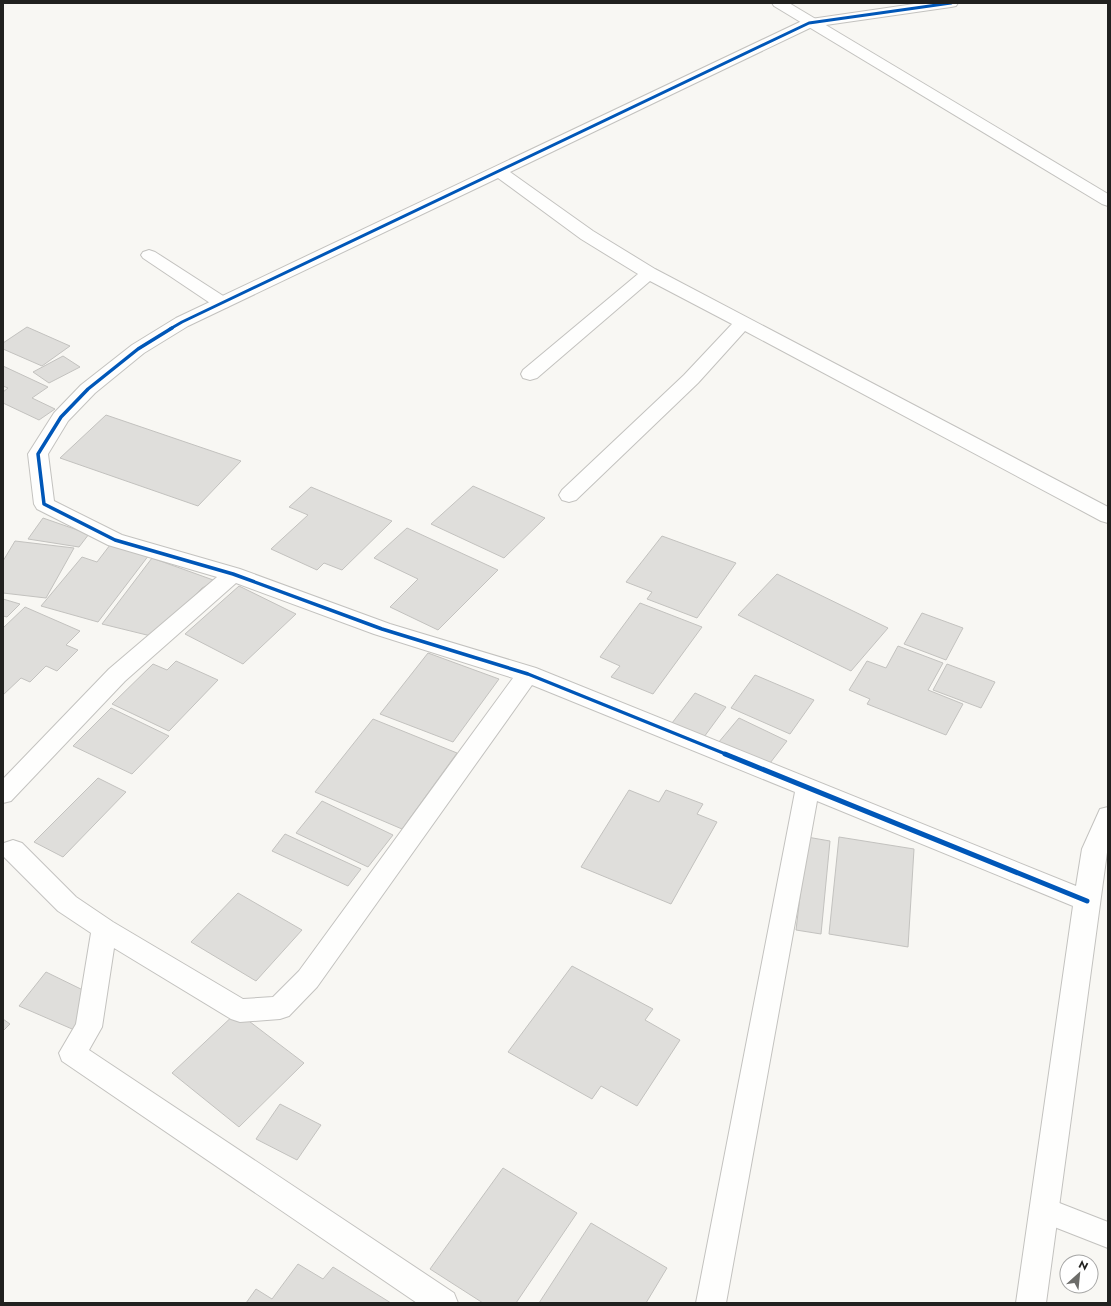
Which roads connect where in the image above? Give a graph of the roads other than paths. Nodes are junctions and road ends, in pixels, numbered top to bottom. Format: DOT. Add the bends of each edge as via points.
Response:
graph roads {
  1 [pos="778,3"];
  2 [pos="951,3"];
  3 [pos="809,23"];
  4 [pos="499,171"];
  5 [pos="1108,201"];
  6 [pos="149,255"];
  7 [pos="649,273"];
  8 [pos="222,303"];
  9 [pos="742,324"];
  10 [pos="530,374"];
  11 [pos="569,495"];
  12 [pos="1108,516"];
  13 [pos="233,574"];
  14 [pos="528,674"];
  15 [pos="807,789"];
  16 [pos="3,794"];
  17 [pos="1107,821"];
  18 [pos="13,850"];
  19 [pos="1087,901"];
  20 [pos="104,929"];
  21 [pos="1044,1210"];
  22 [pos="1108,1235"];
  23 [pos="443,1303"];
  24 [pos="712,1303"];
  25 [pos="1031,1303"];
  1 -- 3 [label="street"];
  2 -- 3 [label="street"];
  3 -- 4 [label="street"];
  3 -- 5 [label="street"];
  4 -- 7 [label="street" via="587,235"];
  4 -- 8 [label="street"];
  6 -- 8 [label="lane"];
  7 -- 9 [label="street"];
  7 -- 10 [label="street"];
  8 -- 13 [label="street" via="182,322 138,349 88,389 61,417 38,454 44,504 115,540"];
  9 -- 11 [label="street" via="691,379"];
  9 -- 12 [label="street"];
  13 -- 14 [label="street" via="382,629"];
  13 -- 16 [label="street" via="117,675"];
  14 -- 15 [label="street"];
  14 -- 20 [label="street" via="308,979 280,1008 240,1011"];
  15 -- 19 [label="street"];
  15 -- 24 [label="street"];
  17 -- 19 [label="street" via="1094,849"];
  18 -- 20 [label="street" via="67,904"];
  19 -- 21 [label="street"];
  20 -- 23 [label="street" via="89,1027 72,1053"];
  21 -- 22 [label="lane"];
  21 -- 25 [label="street"];
}
